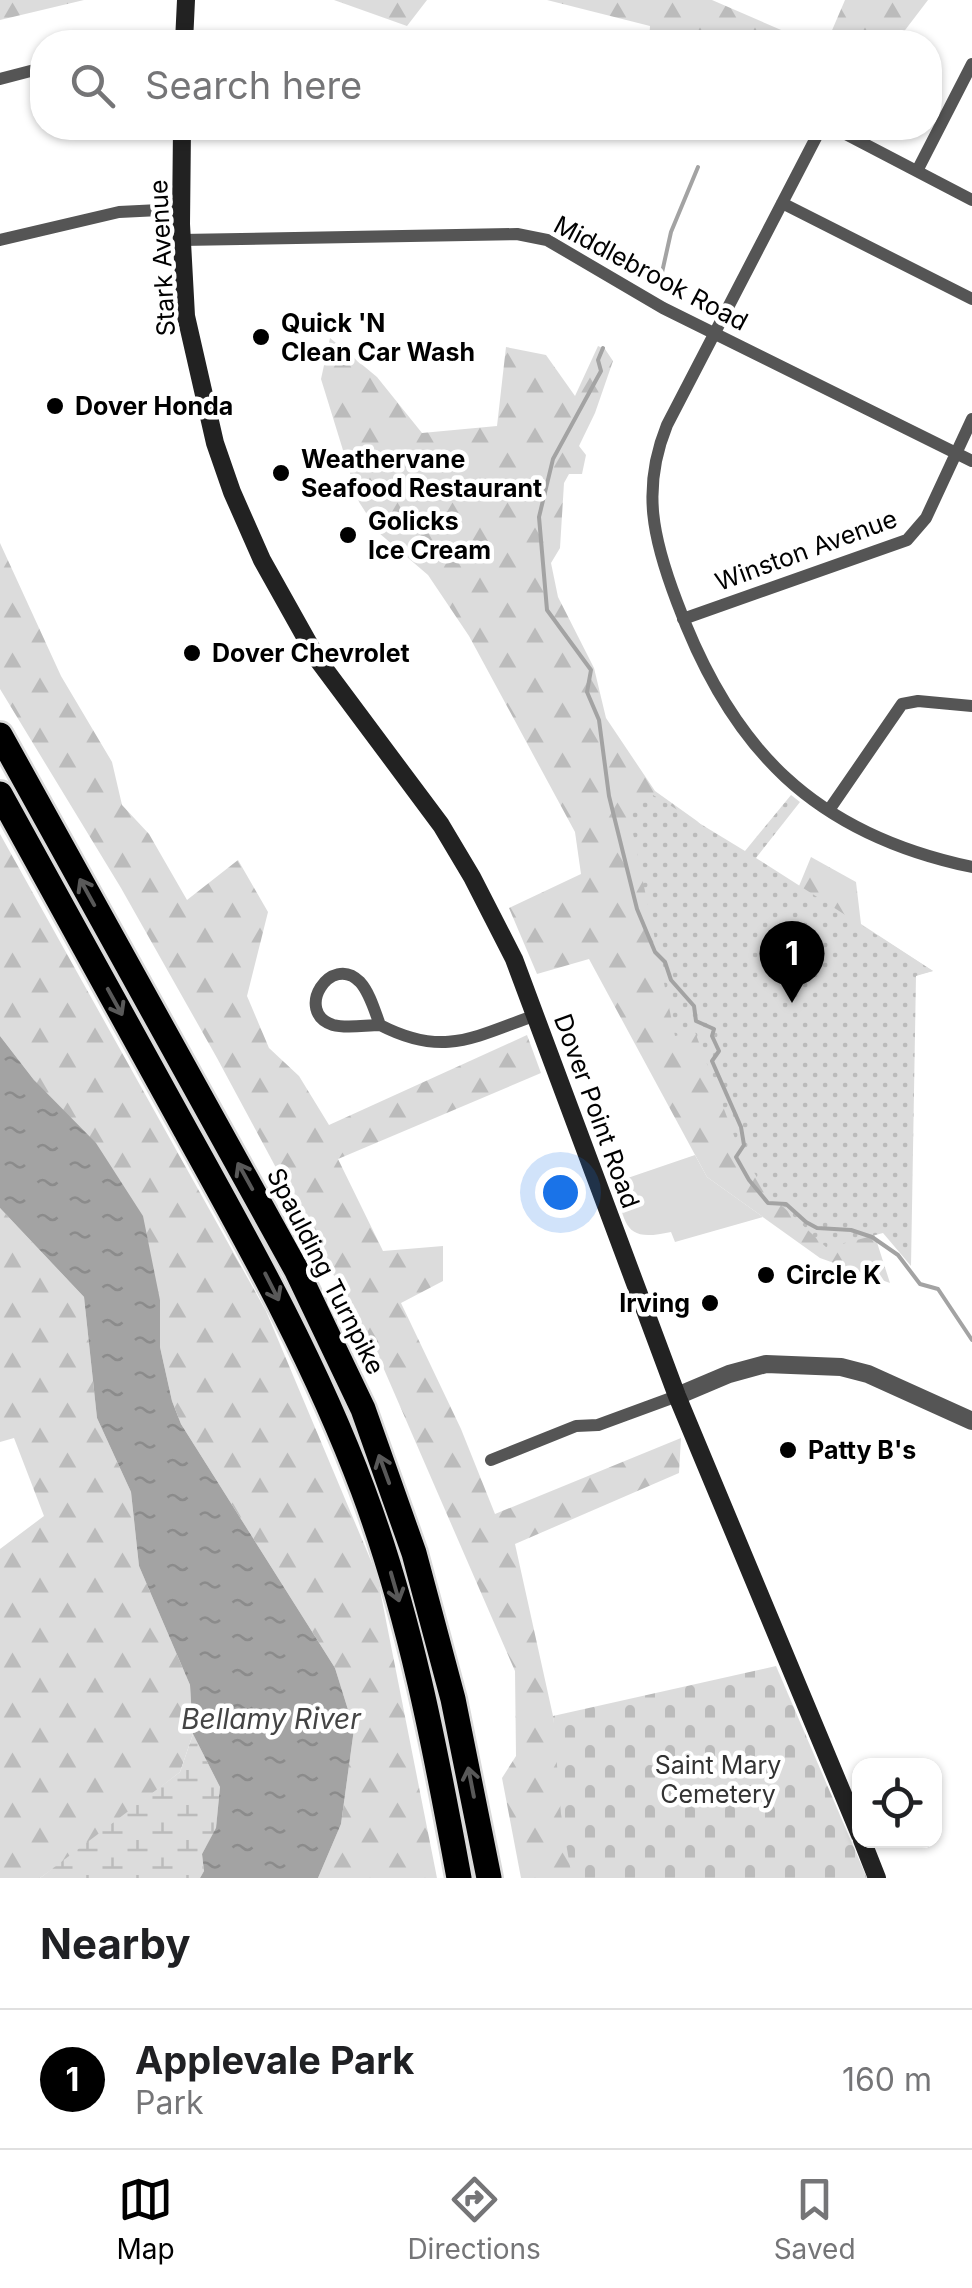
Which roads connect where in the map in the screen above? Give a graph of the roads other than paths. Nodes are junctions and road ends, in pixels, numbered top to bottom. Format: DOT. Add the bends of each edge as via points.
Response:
graph roads {
  1 [pos="186,0"];
  2 [pos="185,30"];
  3 [pos="972,64"];
  4 [pos="30,71"];
  5 [pos="0,79"];
  6 [pos="942,122"];
  7 [pos="182,140"];
  8 [pos="815,140"];
  9 [pos="858,140"];
  10 [pos="933,140"];
  11 [pos="917,170"];
  12 [pos="972,200"];
  13 [pos="782,202"];
  14 [pos="180,209"];
  15 [pos="0,240"];
  16 [pos="181,240"];
  17 [pos="972,298"];
  18 [pos="716,334"];
  19 [pos="972,420"];
  20 [pos="215,443"];
  21 [pos="956,453"];
  22 [pos="972,461"];
  23 [pos="683,619"];
  24 [pos="972,706"];
  25 [pos="0,735"];
  26 [pos="0,794"];
  27 [pos="829,810"];
  28 [pos="972,867"];
  29 [pos="536,1015"];
  30 [pos="380,1025"];
  31 [pos="677,1396"];
  32 [pos="972,1421"];
  33 [pos="490,1460"];
  34 [pos="852,1816"];
  35 [pos="865,1848"];
  36 [pos="459,1878"];
  37 [pos="488,1878"];
  38 [pos="878,1878"];
  1 -- 2 [label="main road"];
  3 -- 6 [label="street"];
  4 -- 5 [label="street"];
  7 -- 14 [label="main road, Stark Avenue"];
  8 -- 13 [label="street"];
  9 -- 11 [label="street"];
  10 -- 11 [label="street"];
  11 -- 12 [label="street"];
  13 -- 17 [label="street"];
  13 -- 18 [label="street"];
  14 -- 15 [label="street" via="119,212"];
  14 -- 16 [label="main road, Stark Avenue"];
  16 -- 18 [label="street, Middlebrook Road" via="533,236"];
  16 -- 20 [label="main road, Stark Avenue" via="186,316"];
  18 -- 21 [label="street, Middlebrook Road"];
  18 -- 23 [label="street" via="667,425 653,468 653,518"];
  19 -- 21 [label="street, Winston Avenue"];
  20 -- 29 [label="main road, Dover Point Road" via="254,545 286,604 318,660 457,850"];
  21 -- 22 [label="street, Middlebrook Road"];
  21 -- 23 [label="street, Winston Avenue" via="926,518 907,540"];
  23 -- 27 [label="street" via="714,689 745,736"];
  24 -- 27 [label="street" via="902,704"];
  37 -- 25 [label="highway, Spaulding Turnpike, one-way" via="470,1773 424,1589 362,1409 297,1271"];
  26 -- 36 [label="highway, one-way" via="262,1268 329,1405 405,1622"];
  27 -- 28 [label="street" via="894,843"];
  29 -- 30 [label="street" via="439,1044"];
  29 -- 31 [label="main road, Dover Point Road"];
  30 -- 30 [label="street" via="327,1022 315,1000 321,984 336,975 353,977"];
  31 -- 32 [label="street" via="754,1366 841,1367"];
  31 -- 33 [label="street"];
  31 -- 34 [label="main road, Dover Point Road"];
  35 -- 38 [label="main road, Dover Point Road"];
}
